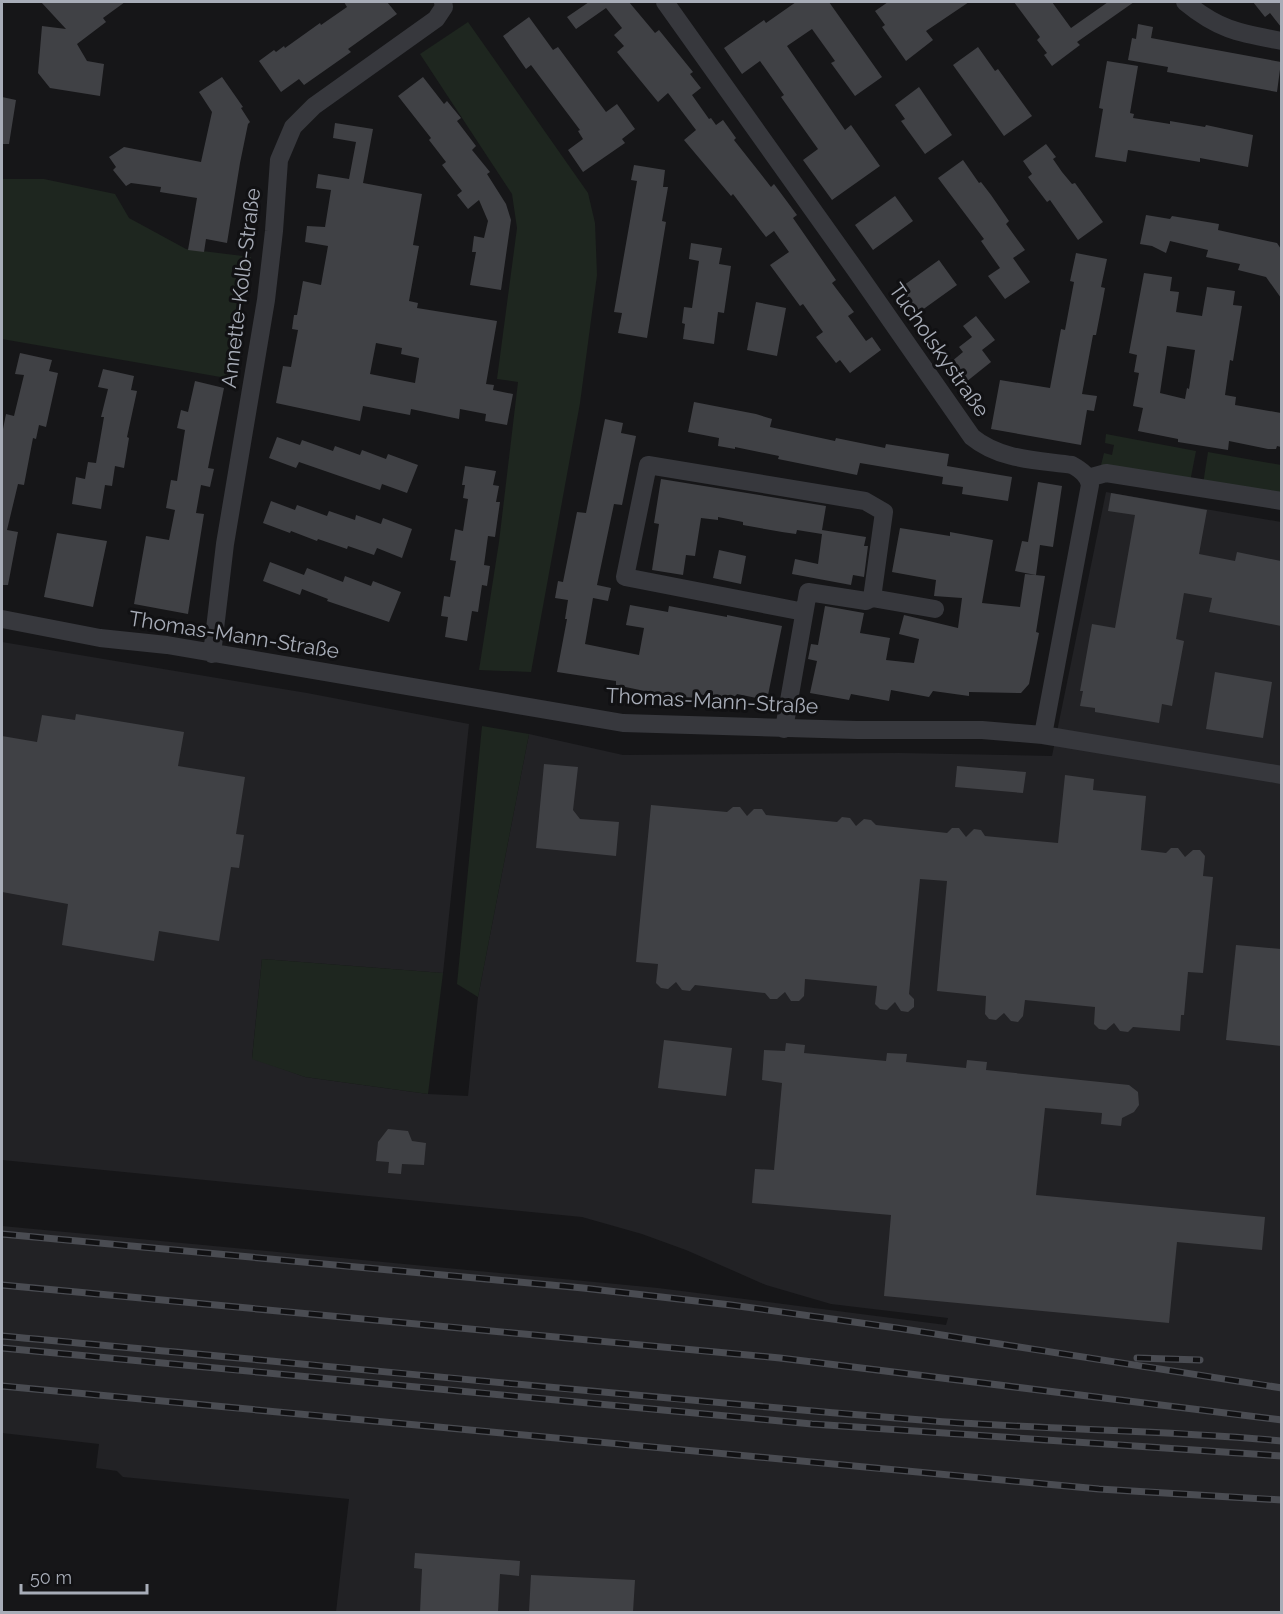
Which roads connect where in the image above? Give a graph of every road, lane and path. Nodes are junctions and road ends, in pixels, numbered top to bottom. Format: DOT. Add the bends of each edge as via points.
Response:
graph roads {
  1 [pos="443,2"];
  2 [pos="665,2"];
  3 [pos="1185,2"];
  4 [pos="1281,40"];
  5 [pos="1088,478"];
  6 [pos="1281,501"];
  7 [pos="872,598"];
  8 [pos="935,609"];
  9 [pos="804,612"];
  10 [pos="2,619"];
  11 [pos="212,654"];
  12 [pos="784,729"];
  13 [pos="1043,735"];
  14 [pos="1281,775"];
  1 -- 11 [label="street, Annette-Kolb-Straße" via="436,19 314,106 293,127 279,160 266,300 225,544"];
  2 -- 5 [label="street, Tucholskystraße" via="972,437 998,454 1072,465"];
  3 -- 4 [label="street" via="1214,23 1243,34"];
  5 -- 6 [label="street" via="1106,473"];
  5 -- 13 [label="street" via="1090,485"];
  7 -- 8 [label="street"];
  7 -- 9 [label="street" via="866,601 808,592"];
  7 -- 9 [label="street" via="884,512 865,501 648,465 625,577"];
  9 -- 12 [label="street"];
  10 -- 11 [label="street, Thomas-Mann-Straße"];
  11 -- 12 [label="street, Thomas-Mann-Straße" via="623,723"];
  12 -- 13 [label="street, Thomas-Mann-Straße" via="982,730"];
  13 -- 14 [label="street, Thomas-Mann-Straße"];
}
